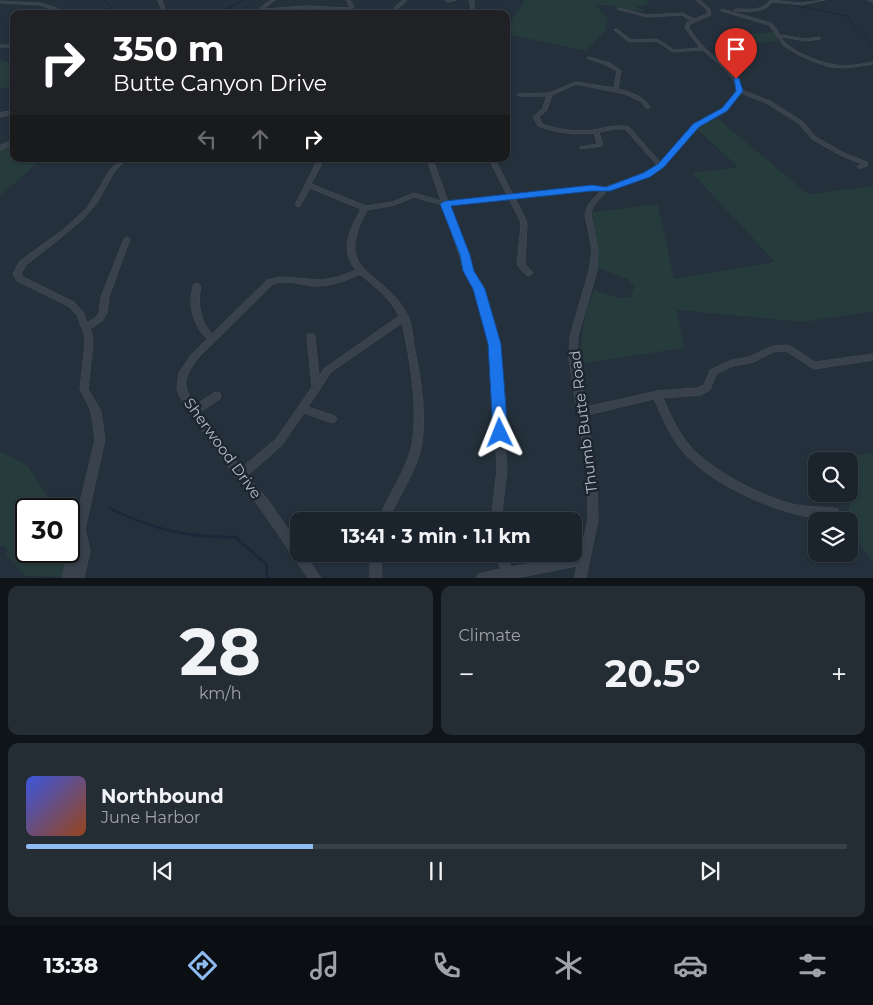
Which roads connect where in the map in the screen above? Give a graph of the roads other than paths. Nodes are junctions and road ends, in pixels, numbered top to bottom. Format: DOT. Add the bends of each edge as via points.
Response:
graph roads {
  1 [pos="273,0"];
  2 [pos="405,0"];
  3 [pos="454,0"];
  4 [pos="472,0"];
  5 [pos="698,0"];
  6 [pos="821,0"];
  7 [pos="0,2"];
  8 [pos="447,2"];
  9 [pos="473,9"];
  10 [pos="619,9"];
  11 [pos="56,10"];
  12 [pos="260,10"];
  13 [pos="260,10"];
  14 [pos="320,10"];
  15 [pos="392,10"];
  16 [pos="709,10"];
  17 [pos="722,10"];
  18 [pos="694,21"];
  19 [pos="616,30"];
  20 [pos="779,38"];
  21 [pos="820,38"];
  22 [pos="704,49"];
  23 [pos="589,58"];
  24 [pos="873,63"];
  25 [pos="616,90"];
  26 [pos="740,91"];
  27 [pos="550,94"];
  28 [pos="520,95"];
  29 [pos="648,107"];
  30 [pos="596,131"];
  31 [pos="582,148"];
  32 [pos="121,162"];
  33 [pos="320,162"];
  34 [pos="431,162"];
  35 [pos="494,162"];
  36 [pos="661,166"];
  37 [pos="860,167"];
  38 [pos="308,185"];
  39 [pos="606,189"];
  40 [pos="511,196"];
  41 [pos="445,204"];
  42 [pos="298,205"];
  43 [pos="365,208"];
  44 [pos="126,239"];
  45 [pos="360,271"];
  46 [pos="529,273"];
  47 [pos="198,286"];
  48 [pos="404,317"];
  49 [pos="87,327"];
  50 [pos="311,336"];
  51 [pos="212,339"];
  52 [pos="873,357"];
  53 [pos="316,387"];
  54 [pos="657,395"];
  55 [pos="217,396"];
  56 [pos="303,409"];
  57 [pos="193,411"];
  58 [pos="582,412"];
  59 [pos="332,419"];
  60 [pos="240,475"];
  61 [pos="387,512"];
  62 [pos="497,512"];
  63 [pos="811,512"];
  64 [pos="80,523"];
  65 [pos="80,533"];
  66 [pos="584,559"];
  67 [pos="376,562"];
  68 [pos="503,562"];
  69 [pos="71,563"];
  70 [pos="508,573"];
  71 [pos="68,578"];
  72 [pos="78,578"];
  73 [pos="315,578"];
  74 [pos="376,578"];
  75 [pos="482,578"];
  76 [pos="580,578"];
  1 -- 12 [label="street"];
  2 -- 15 [label="street"];
  3 -- 8 [label="street"];
  4 -- 9 [label="street"];
  5 -- 16 [label="street"];
  6 -- 17 [label="street" via="801,4 771,1 767,8 757,10"];
  7 -- 11 [label="street" via="49,5"];
  10 -- 18 [label="street" via="646,16 683,14"];
  13 -- 14 [label="street" via="307,7"];
  16 -- 17 [label="street"];
  16 -- 18 [label="street" via="706,18"];
  17 -- 20 [label="street" via="770,24 775,27"];
  18 -- 22 [label="street" via="688,23 687,28"];
  19 -- 22 [label="street" via="630,41 658,40 674,50"];
  20 -- 21 [label="street"];
  20 -- 24 [label="street" via="785,45 819,63 846,67"];
  22 -- 26 [label="street" via="730,70"];
  23 -- 25 [label="street" via="619,71"];
  25 -- 27 [label="street" via="577,80"];
  25 -- 29 [label="street" via="642,99"];
  26 -- 36 [label="street, Thumb Butte Road" via="725,110 696,126"];
  26 -- 37 [label="street" via="768,102 800,122 814,138 865,163"];
  27 -- 28 [label="street"];
  27 -- 30 [label="street" via="544,110 536,117 540,125 560,131"];
  30 -- 31 [label="street" via="600,145"];
  30 -- 36 [label="street" via="627,128"];
  32 -- 49 [label="street" via="103,182 85,214 23,263 17,274 20,279 71,304"];
  33 -- 38 [label="street"];
  34 -- 41 [label="street"];
  35 -- 40 [label="street"];
  36 -- 39 [label="street, Thumb Butte Road" via="647,175"];
  38 -- 42 [label="street"];
  38 -- 43 [label="street"];
  39 -- 40 [label="street"];
  39 -- 58 [label="street, Thumb Butte Road" via="590,206 588,214 595,250 593,270 574,336 573,359"];
  40 -- 41 [label="street"];
  40 -- 46 [label="street" via="525,230 521,265"];
  41 -- 43 [label="street" via="414,195 403,202"];
  41 -- 62 [label="street" via="468,271 479,289 494,344 502,469"];
  43 -- 45 [label="street" via="351,242 353,260"];
  44 -- 49 [label="street" via="103,313"];
  45 -- 48 [label="street" via="389,295"];
  45 -- 51 [label="street, Sherwood Drive" via="332,282 274,280"];
  47 -- 51 [label="street" via="194,296 203,332"];
  48 -- 53 [label="street" via="328,370"];
  48 -- 61 [label="street" via="412,360 418,444"];
  49 -- 64 [label="street" via="89,344 84,389 96,411 100,432"];
  50 -- 53 [label="street"];
  51 -- 57 [label="street, Sherwood Drive" via="187,366 181,381 184,397"];
  52 -- 54 [label="street" via="814,366 787,348 772,349 751,360 732,363 713,372 707,387 698,392"];
  53 -- 56 [label="street"];
  54 -- 58 [label="street"];
  54 -- 63 [label="street" via="678,437 694,458 734,483 789,508"];
  55 -- 57 [label="street"];
  56 -- 59 [label="street"];
  56 -- 60 [label="street" via="279,442"];
  57 -- 60 [label="street, Sherwood Drive"];
  58 -- 66 [label="street, Thumb Butte Road" via="592,474 593,520"];
  60 -- 73 [label="street, Sherwood Drive"];
  65 -- 72 [label="street" via="84,551"];
  66 -- 70 [label="street"];
  66 -- 76 [label="street, Thumb Butte Road"];
  67 -- 74 [label="street"];
  68 -- 70 [label="street"];
  69 -- 71 [label="street"];
  70 -- 75 [label="street"];
}
